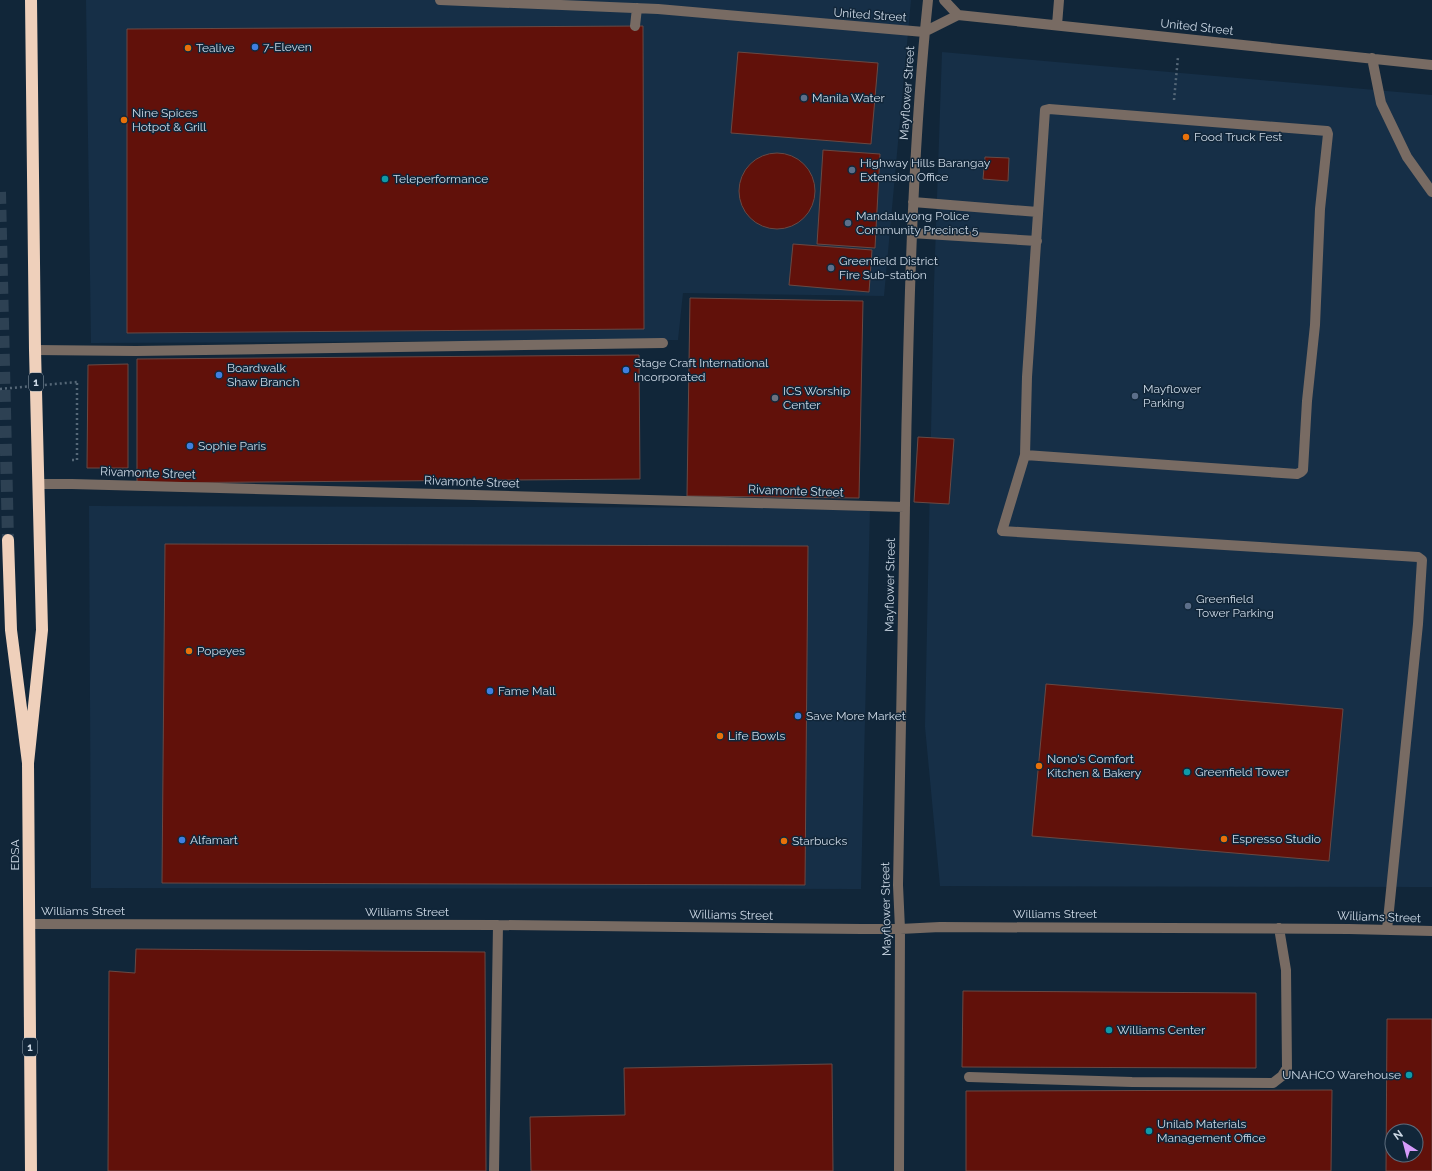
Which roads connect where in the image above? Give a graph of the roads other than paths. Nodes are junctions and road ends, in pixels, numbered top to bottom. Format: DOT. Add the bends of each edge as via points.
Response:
graph roads {
  1 [pos="31,0"];
  2 [pos="440,0"];
  3 [pos="928,0"];
  4 [pos="944,0"];
  5 [pos="1059,0"];
  6 [pos="637,8"];
  7 [pos="958,15"];
  8 [pos="635,26"];
  9 [pos="1057,26"];
  10 [pos="924,32"];
  11 [pos="1372,58"];
  12 [pos="1432,65"];
  13 [pos="1432,192"];
  14 [pos="913,202"];
  15 [pos="1038,212"];
  16 [pos="911,233"];
  17 [pos="1036,241"];
  18 [pos="663,344"];
  19 [pos="35,350"];
  20 [pos="1025,455"];
  21 [pos="39,484"];
  22 [pos="904,506"];
  23 [pos="8,540"];
  24 [pos="28,763"];
  25 [pos="29,924"];
  26 [pos="498,925"];
  27 [pos="1279,928"];
  28 [pos="900,929"];
  29 [pos="1387,930"];
  30 [pos="1432,931"];
  31 [pos="969,1077"];
  32 [pos="31,1171"];
  33 [pos="494,1171"];
  34 [pos="899,1171"];
  1 -- 19 [label="highway, 1"];
  2 -- 6 [label="street, United Street"];
  3 -- 10 [label="street, Mayflower Street"];
  4 -- 7 [label="street"];
  5 -- 9 [label="street"];
  6 -- 8 [label="street"];
  6 -- 10 [label="street, United Street"];
  7 -- 9 [label="street, United Street"];
  7 -- 10 [label="street"];
  9 -- 11 [label="street, United Street"];
  10 -- 14 [label="street, Mayflower Street"];
  11 -- 12 [label="street, United Street"];
  11 -- 13 [label="street" via="1381,103 1407,157"];
  14 -- 15 [label="street"];
  14 -- 16 [label="street, Mayflower Street"];
  15 -- 17 [label="street"];
  15 -- 20 [label="street" via="1045,112 1048,109 1326,131 1328,134 1320,209 1315,325 1303,470 1297,474"];
  16 -- 17 [label="street"];
  16 -- 22 [label="street, Mayflower Street"];
  17 -- 20 [label="street" via="1027,376"];
  18 -- 19 [label="street"];
  19 -- 21 [label="highway, 1"];
  20 -- 29 [label="street" via="1002,531 1418,557 1422,560"];
  21 -- 22 [label="street, Rivamonte Street"];
  21 -- 24 [label="highway, 1" via="42,630"];
  22 -- 28 [label="street, Mayflower Street" via="898,884"];
  23 -- 24 [label="highway, EDSA / 1" via="11,630"];
  24 -- 25 [label="highway, EDSA / 1"];
  25 -- 26 [label="street, Williams Street"];
  25 -- 32 [label="highway, EDSA / 1"];
  26 -- 28 [label="street, Williams Street"];
  26 -- 33 [label="street"];
  27 -- 28 [label="street, Williams Street"];
  27 -- 29 [label="street, Williams Street"];
  27 -- 31 [label="street" via="1286,970 1287,1068 1282,1076 1273,1082 1132,1082"];
  28 -- 34 [label="street, Mayflower Street"];
  29 -- 30 [label="street, Williams Street"];
}
